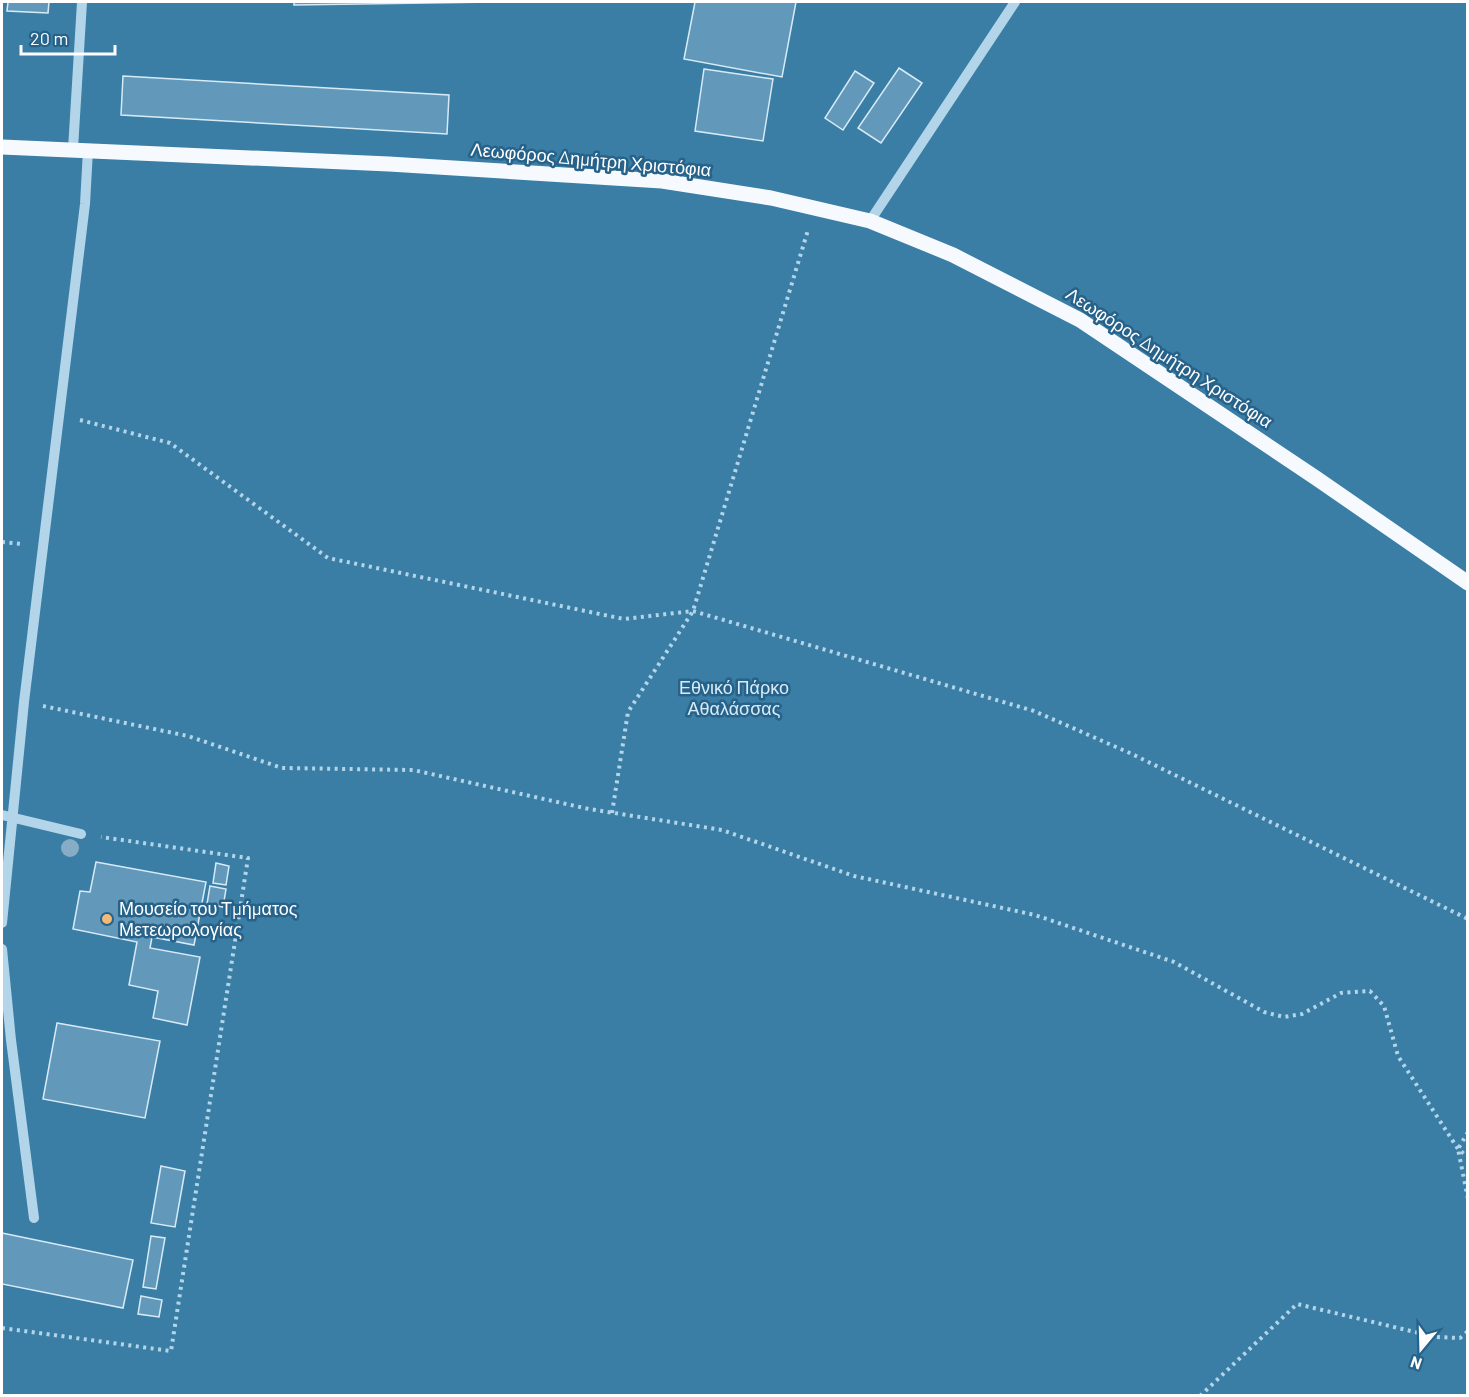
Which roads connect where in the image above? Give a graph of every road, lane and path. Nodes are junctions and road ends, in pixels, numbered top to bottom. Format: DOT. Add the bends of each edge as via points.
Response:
graph roads {
  1 [pos="82,2"];
  2 [pos="1015,2"];
  3 [pos="2,147"];
  4 [pos="81,150"];
  5 [pos="814,208"];
  6 [pos="870,221"];
  7 [pos="58,414"];
  8 [pos="1467,583"];
  9 [pos="693,611"];
  10 [pos="24,702"];
  11 [pos="612,813"];
  12 [pos="7,816"];
  13 [pos="81,834"];
  14 [pos="1467,919"];
  15 [pos="2,923"];
  16 [pos="2,949"];
  17 [pos="1467,1132"];
  18 [pos="1458,1149"];
  19 [pos="1467,1157"];
  20 [pos="1467,1200"];
  21 [pos="34,1218"];
  22 [pos="2,1328"];
  23 [pos="1467,1331"];
  24 [pos="1200,1395"];
  1 -- 4 [label="lane"];
  2 -- 6 [label="lane"];
  3 -- 4 [label="main road, Λεωφόρος Δημήτρη Χριστόφια"];
  4 -- 5 [label="main road, Λεωφόρος Δημήτρη Χριστόφια" via="662,181"];
  4 -- 7 [label="lane" via="85,204"];
  5 -- 6 [label="main road, Λεωφόρος Δημήτρη Χριστόφια"];
  5 -- 9 [label="path"];
  6 -- 8 [label="main road, Λεωφόρος Δημήτρη Χριστόφια" via="953,255 1080,320"];
  7 -- 9 [label="path" via="170,443 327,558 624,619"];
  7 -- 10 [label="lane"];
  9 -- 11 [label="path" via="628,712"];
  9 -- 14 [label="path" via="1034,711 1132,754"];
  10 -- 11 [label="path" via="188,736 282,768 413,770"];
  10 -- 12 [label="lane"];
  11 -- 18 [label="path" via="722,830 854,876 1035,915 1174,962 1264,1012 1284,1017 1302,1014 1341,993 1370,991 1384,1006 1398,1056"];
  12 -- 13 [label="lane"];
  12 -- 15 [label="lane"];
  13 -- 22 [label="path" via="248,858 173,1340 171,1351"];
  16 -- 21 [label="lane"];
  17 -- 18 [label="path"];
  18 -- 19 [label="path"];
  18 -- 20 [label="path"];
  23 -- 24 [label="path" via="1460,1338 1436,1337 1297,1304"];
}
